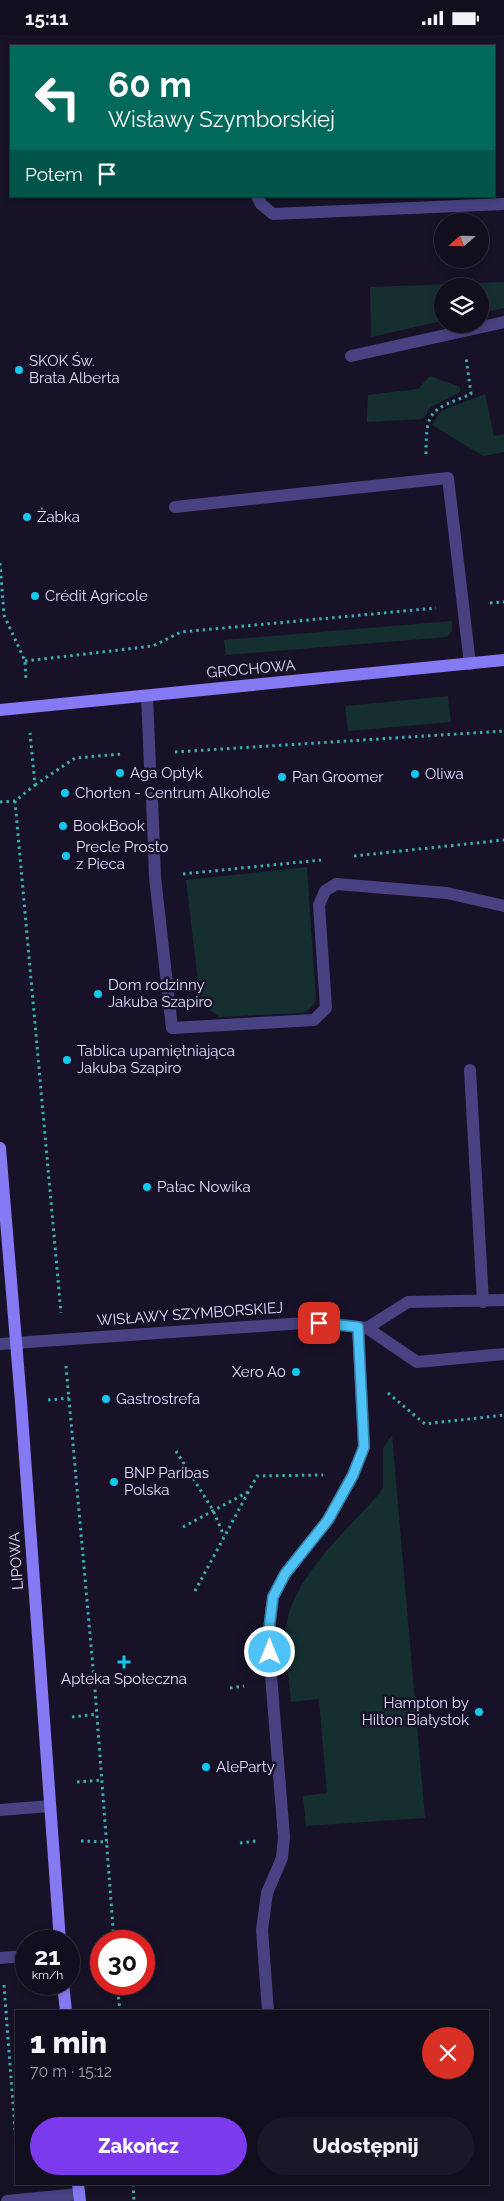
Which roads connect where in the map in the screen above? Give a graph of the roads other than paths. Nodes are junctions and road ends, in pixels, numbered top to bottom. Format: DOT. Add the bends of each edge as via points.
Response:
graph roads {
  1 [pos="258,197"];
  2 [pos="504,204"];
  3 [pos="504,322"];
  4 [pos="351,357"];
  5 [pos="175,507"];
  6 [pos="504,660"];
  7 [pos="470,663"];
  8 [pos="147,696"];
  9 [pos="0,710"];
  10 [pos="150,766"];
  11 [pos="152,798"];
  12 [pos="504,906"];
  13 [pos="470,1070"];
  14 [pos="0,1148"];
  15 [pos="504,1300"];
  16 [pos="483,1302"];
  17 [pos="362,1327"];
  18 [pos="0,1343"];
  19 [pos="16,1343"];
  20 [pos="504,1354"];
  21 [pos="50,1807"];
  22 [pos="0,1809"];
  23 [pos="59,1930"];
  24 [pos="15,1957"];
  25 [pos="1,1958"];
  26 [pos="65,1995"];
  27 [pos="66,2010"];
  28 [pos="268,2010"];
  29 [pos="79,2193"];
  30 [pos="7,2201"];
  1 -- 2 [label="street" via="273,214"];
  3 -- 4 [label="street"];
  5 -- 7 [label="street" via="448,478"];
  6 -- 7 [label="street, GROCHOWA"];
  7 -- 8 [label="street, GROCHOWA"];
  8 -- 9 [label="street, GROCHOWA"];
  8 -- 10 [label="street"];
  11 -- 12 [label="street" via="155,877 172,1028 314,1020 321,1016 326,1008 319,905 325,891 336,884 447,893"];
  13 -- 16 [label="street"];
  14 -- 19 [label="street, LIPOWA"];
  15 -- 16 [label="street"];
  16 -- 17 [label="street" via="408,1302"];
  17 -- 19 [label="street, WISŁAWY SZYMBORSKIEJ" via="319,1323"];
  17 -- 20 [label="street, WISŁAWY SZYMBORSKIEJ" via="417,1362"];
  17 -- 28 [label="street" via="358,1368 364,1447 353,1475 328,1520 285,1574 273,1597 268,1637 284,1837 282,1858 267,1893 262,1930"];
  18 -- 19 [label="street, WISŁAWY SZYMBORSKIEJ"];
  19 -- 21 [label="street, LIPOWA"];
  21 -- 22 [label="street"];
  21 -- 23 [label="street, LIPOWA"];
  24 -- 25 [label="street"];
  26 -- 27 [label="street"];
  29 -- 30 [label="street"];
}
